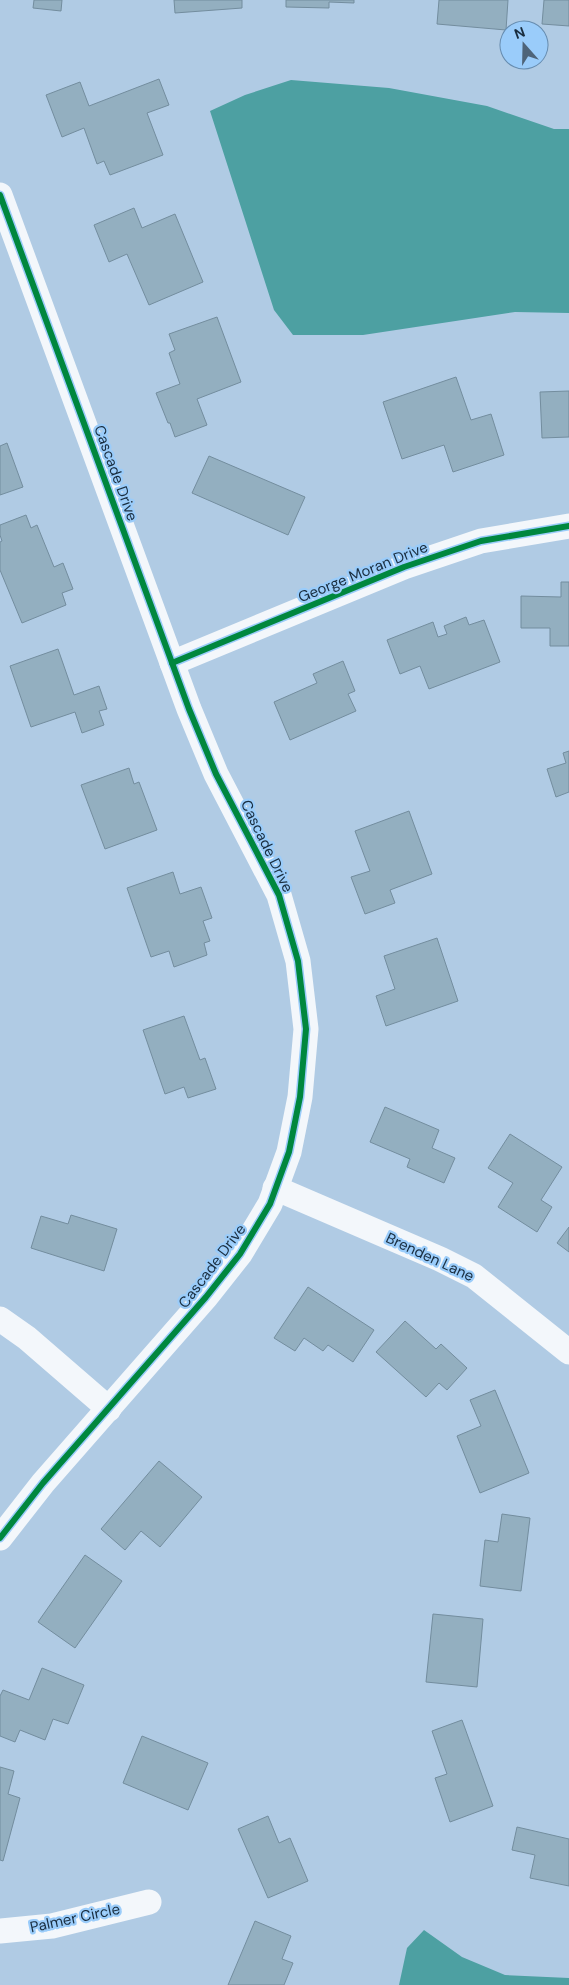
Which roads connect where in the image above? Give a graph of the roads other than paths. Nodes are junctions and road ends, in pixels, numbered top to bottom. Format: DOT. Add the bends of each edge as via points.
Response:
graph roads {
  1 [pos="0,195"];
  2 [pos="569,526"];
  3 [pos="172,663"];
  4 [pos="275,1188"];
  5 [pos="0,1319"];
  6 [pos="569,1352"];
  7 [pos="109,1409"];
  8 [pos="0,1538"];
  9 [pos="148,1902"];
  10 [pos="0,1931"];
  1 -- 3 [label="street, Cascade Drive"];
  2 -- 3 [label="street, George Moran Drive" via="481,541 404,567"];
  3 -- 4 [label="street, Cascade Drive" via="216,774 279,895 298,961 306,1029 300,1097 289,1152"];
  4 -- 6 [label="street, Brenden Lane" via="474,1276"];
  4 -- 7 [label="street, Cascade Drive" via="270,1204 240,1254"];
  5 -- 7 [label="street" via="27,1338"];
  7 -- 8 [label="street, Cascade Drive" via="43,1483"];
  9 -- 10 [label="street, Palmer Circle" via="52,1926"];
}
